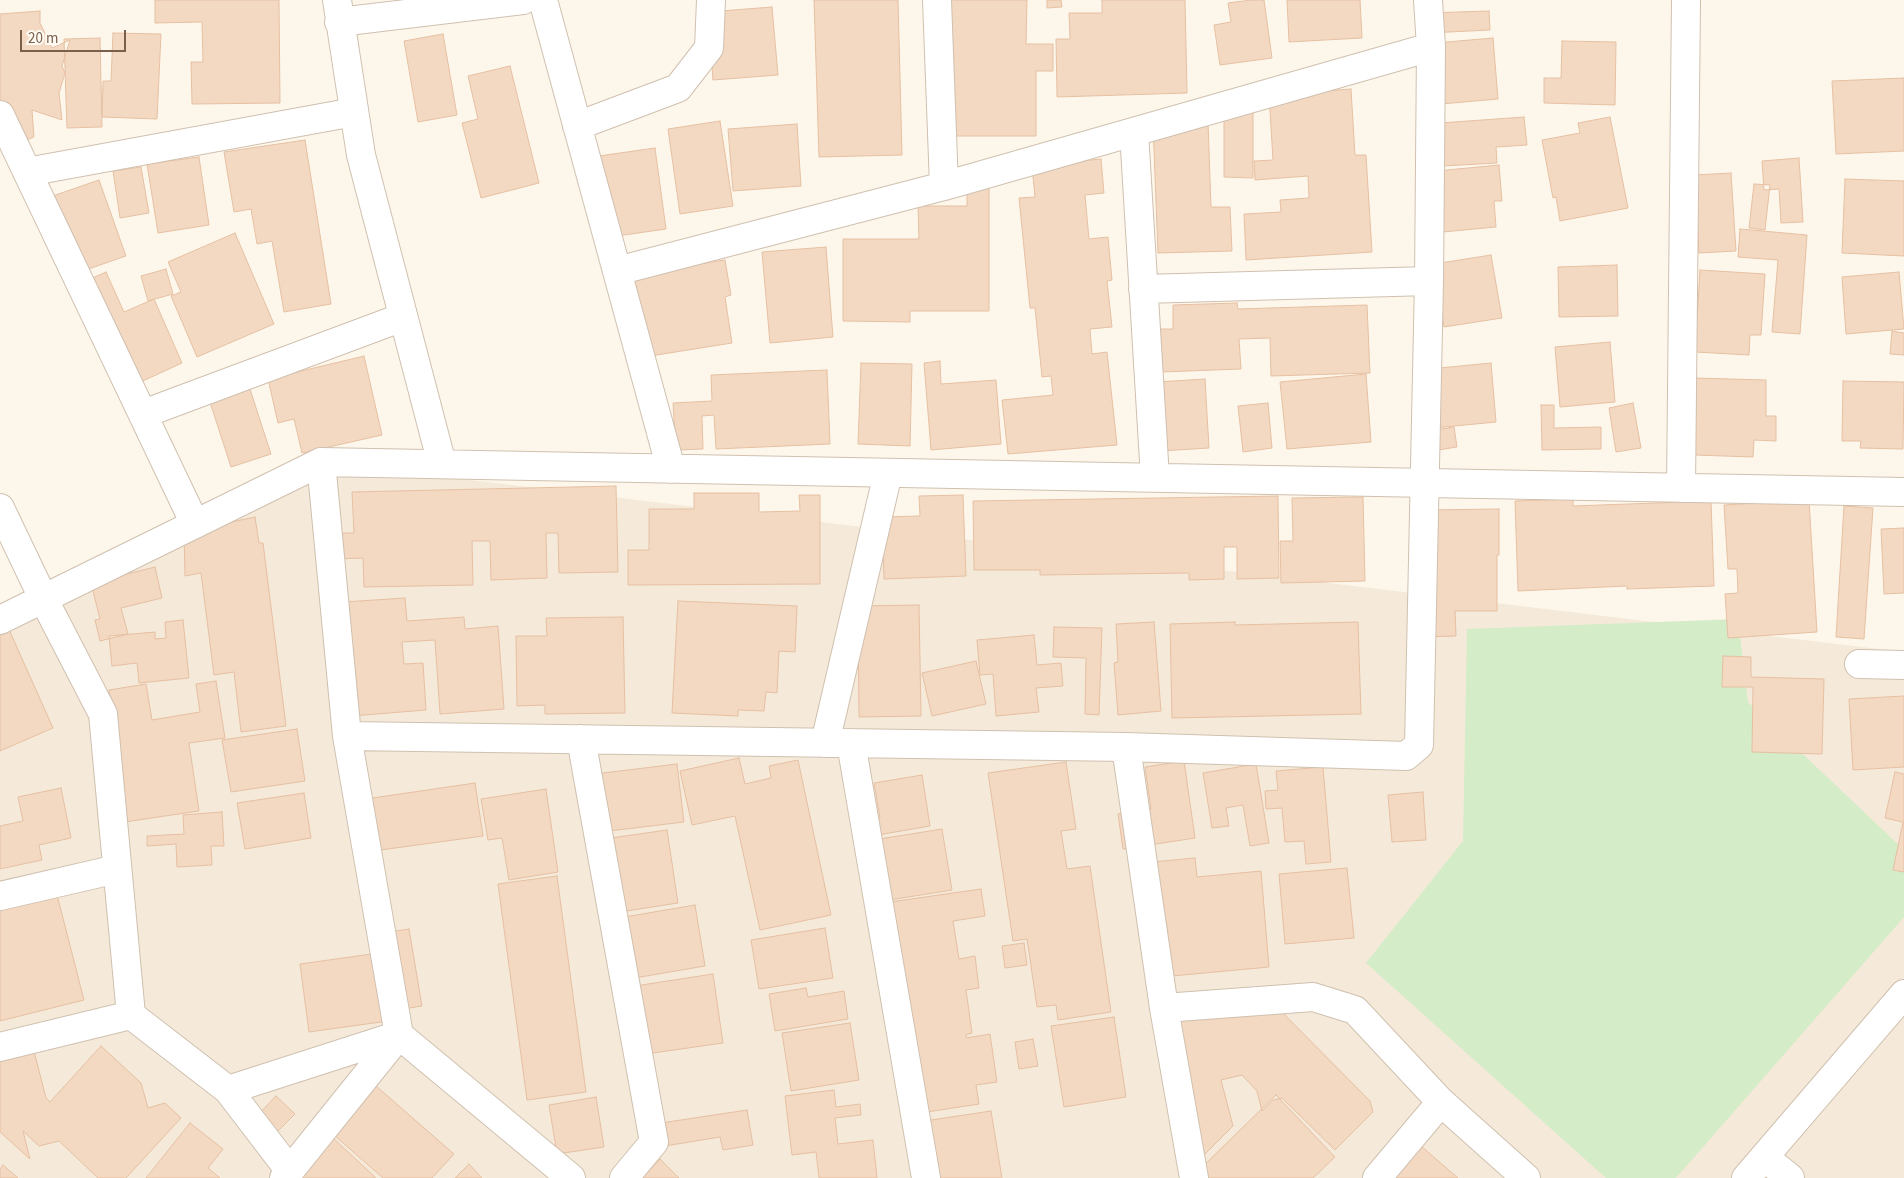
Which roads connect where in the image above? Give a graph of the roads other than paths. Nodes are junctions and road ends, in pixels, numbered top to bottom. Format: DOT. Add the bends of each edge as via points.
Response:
graph roads {
  1 [pos="523,0"];
  2 [pos="543,0"];
  3 [pos="711,0"];
  4 [pos="937,0"];
  5 [pos="1428,0"];
  6 [pos="1686,0"];
  7 [pos="338,11"];
  8 [pos="1431,47"];
  9 [pos="354,112"];
  10 [pos="0,116"];
  11 [pos="577,126"];
  12 [pos="1134,132"];
  13 [pos="27,172"];
  14 [pos="944,186"];
  15 [pos="617,271"];
  16 [pos="1428,281"];
  17 [pos="1143,289"];
  18 [pos="403,317"];
  19 [pos="143,414"];
  20 [pos="321,462"];
  21 [pos="442,464"];
  22 [pos="671,469"];
  23 [pos="888,473"];
  24 [pos="1155,478"];
  25 [pos="1426,483"];
  26 [pos="1681,488"];
  27 [pos="1904,492"];
  28 [pos="0,508"];
  29 [pos="195,524"];
  30 [pos="44,600"];
  31 [pos="0,620"];
  32 [pos="1859,664"];
  33 [pos="1904,665"];
  34 [pos="347,736"];
  35 [pos="581,739"];
  36 [pos="824,743"];
  37 [pos="851,743"];
  38 [pos="1126,747"];
  39 [pos="117,869"];
  40 [pos="0,896"];
  41 [pos="1904,994"];
  42 [pos="1164,1008"];
  43 [pos="131,1016"];
  44 [pos="399,1035"];
  45 [pos="0,1047"];
  46 [pos="228,1090"];
  47 [pos="1441,1102"];
  48 [pos="1764,1157"];
  49 [pos="287,1174"];
  50 [pos="571,1178"];
  51 [pos="624,1178"];
  52 [pos="926,1178"];
  53 [pos="1194,1178"];
  54 [pos="1377,1178"];
  55 [pos="1526,1178"];
  56 [pos="1746,1178"];
  57 [pos="1790,1178"];
  1 -- 7 [label="street"];
  2 -- 11 [label="street"];
  3 -- 11 [label="street" via="709,48 678,88"];
  4 -- 14 [label="street"];
  5 -- 8 [label="street"];
  6 -- 26 [label="street"];
  7 -- 9 [label="street"];
  8 -- 12 [label="street"];
  8 -- 16 [label="street"];
  9 -- 13 [label="street"];
  9 -- 18 [label="street" via="361,156"];
  10 -- 13 [label="street"];
  11 -- 15 [label="street"];
  12 -- 14 [label="street"];
  12 -- 17 [label="street"];
  13 -- 19 [label="street"];
  14 -- 15 [label="street"];
  15 -- 22 [label="street"];
  16 -- 17 [label="street"];
  16 -- 25 [label="street"];
  17 -- 24 [label="street"];
  18 -- 19 [label="street"];
  18 -- 21 [label="street"];
  19 -- 29 [label="street"];
  20 -- 21 [label="street"];
  20 -- 29 [label="street"];
  20 -- 34 [label="street"];
  21 -- 22 [label="street"];
  22 -- 23 [label="street"];
  23 -- 24 [label="street"];
  23 -- 36 [label="street"];
  24 -- 25 [label="street"];
  25 -- 26 [label="street"];
  25 -- 38 [label="street" via="1419,745 1406,756"];
  26 -- 27 [label="street"];
  28 -- 30 [label="street"];
  29 -- 30 [label="street"];
  30 -- 31 [label="street"];
  30 -- 39 [label="street" via="103,714"];
  32 -- 33 [label="street"];
  34 -- 35 [label="street"];
  34 -- 44 [label="street"];
  35 -- 36 [label="street"];
  35 -- 51 [label="street" via="654,1142"];
  36 -- 37 [label="street"];
  37 -- 38 [label="street"];
  37 -- 52 [label="street"];
  38 -- 42 [label="street"];
  39 -- 40 [label="street"];
  39 -- 43 [label="street"];
  41 -- 48 [label="street"];
  42 -- 47 [label="street" via="1313,997 1355,1010"];
  42 -- 53 [label="street"];
  43 -- 45 [label="street"];
  43 -- 46 [label="street"];
  44 -- 46 [label="street"];
  44 -- 49 [label="street"];
  44 -- 50 [label="street"];
  46 -- 49 [label="street"];
  47 -- 54 [label="street"];
  47 -- 55 [label="street"];
  48 -- 56 [label="street"];
  48 -- 57 [label="street"];
}
